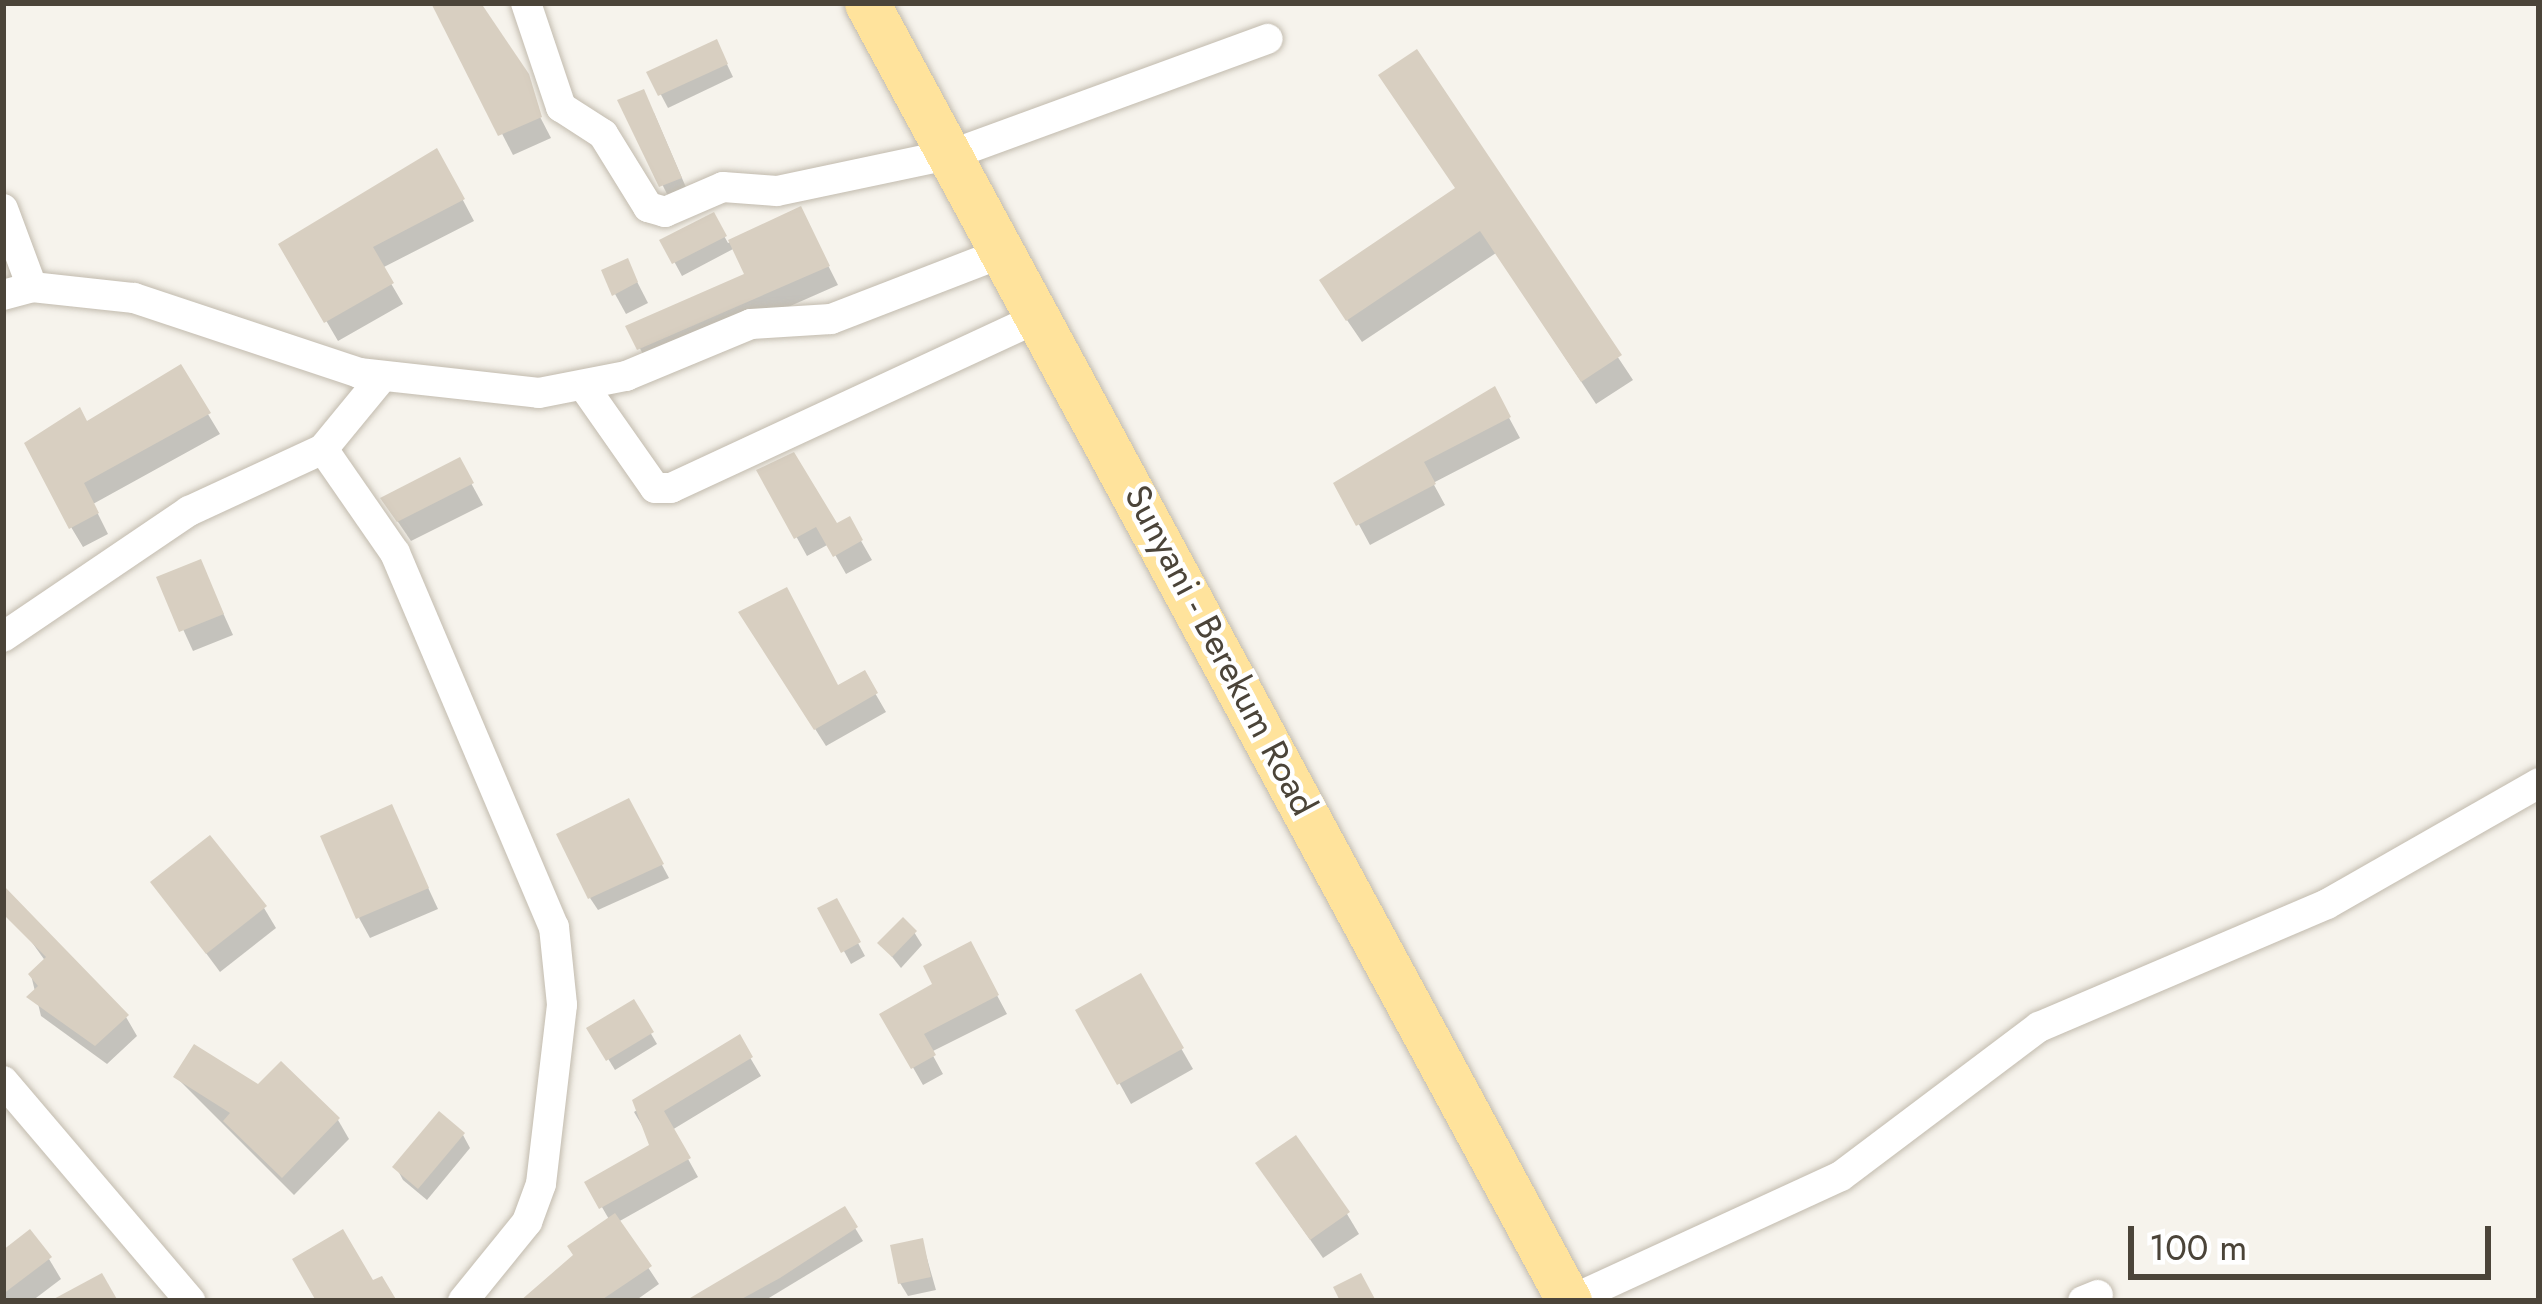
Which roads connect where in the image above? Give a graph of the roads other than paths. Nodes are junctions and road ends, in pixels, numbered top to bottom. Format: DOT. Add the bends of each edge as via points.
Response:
graph roads {
  1 [pos="526,3"];
  2 [pos="867,3"];
  3 [pos="1268,39"];
  4 [pos="953,154"];
  5 [pos="3,209"];
  6 [pos="1006,251"];
  7 [pos="17,291"];
  8 [pos="1042,316"];
  9 [pos="383,376"];
  10 [pos="585,388"];
  11 [pos="323,449"];
  12 [pos="3,637"];
  13 [pos="2539,783"];
  14 [pos="3,1081"];
  15 [pos="190,1301"];
  16 [pos="463,1301"];
  17 [pos="1569,1301"];
  1 -- 4 [label="street" via="561,107 603,134 649,207"];
  2 -- 4 [label="main road, Sunyani - Berekum Road"];
  3 -- 4 [label="street"];
  4 -- 6 [label="main road, Sunyani - Berekum Road"];
  5 -- 7 [label="street"];
  6 -- 8 [label="main road, Sunyani - Berekum Road"];
  6 -- 10 [label="street" via="831,319 712,334"];
  7 -- 9 [label="street" via="134,298"];
  8 -- 10 [label="street" via="888,378 671,488 655,488"];
  8 -- 17 [label="main road, Sunyani - Berekum Road"];
  9 -- 10 [label="street"];
  9 -- 11 [label="street"];
  11 -- 12 [label="street" via="189,512"];
  11 -- 16 [label="street" via="404,571 554,927 562,1005 541,1184 527,1222"];
  13 -- 17 [label="street" via="2327,904 2038,1027 1841,1176"];
  14 -- 15 [label="street"];
}
